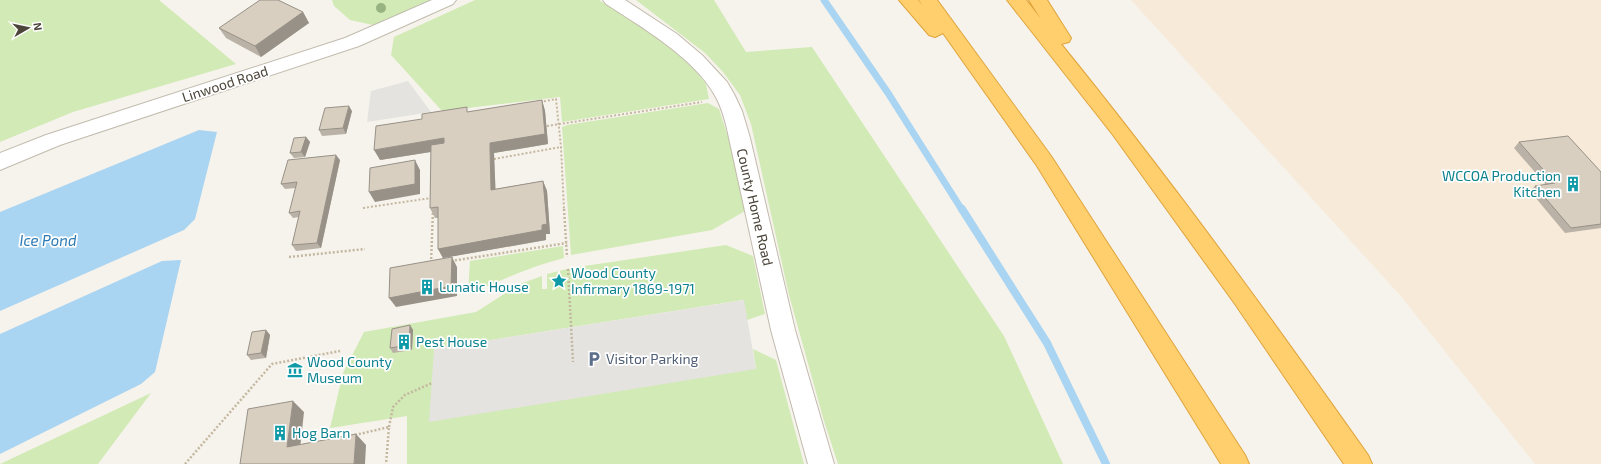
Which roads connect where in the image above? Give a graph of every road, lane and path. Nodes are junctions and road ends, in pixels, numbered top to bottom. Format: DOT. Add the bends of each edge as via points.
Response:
graph roads {
  1 [pos="447,0"];
  2 [pos="612,0"];
  3 [pos="908,0"];
  4 [pos="928,0"];
  5 [pos="1016,0"];
  6 [pos="1038,0"];
  7 [pos="726,98"];
  8 [pos="533,103"];
  9 [pos="559,124"];
  10 [pos="547,126"];
  11 [pos="1120,130"];
  12 [pos="561,147"];
  13 [pos="494,159"];
  14 [pos="1044,161"];
  15 [pos="0,162"];
  16 [pos="363,208"];
  17 [pos="567,243"];
  18 [pos="364,249"];
  19 [pos="289,257"];
  20 [pos="567,257"];
  21 [pos="446,262"];
  22 [pos="439,263"];
  23 [pos="568,269"];
  24 [pos="340,351"];
  25 [pos="573,362"];
  26 [pos="432,383"];
  27 [pos="388,427"];
  28 [pos="351,435"];
  29 [pos="185,464"];
  30 [pos="386,464"];
  31 [pos="821,464"];
  32 [pos="1236,464"];
  33 [pos="1359,464"];
  1 -- 15 [label="street, Linwood Road" via="352,42 53,140"];
  2 -- 7 [label="street, County Home Road" via="684,49 704,67"];
  3 -- 14 [label="highway"];
  4 -- 14 [label="highway"];
  5 -- 11 [label="highway"];
  6 -- 11 [label="highway"];
  7 -- 9 [label="path"];
  7 -- 31 [label="street, County Home Road" via="751,181 783,330"];
  8 -- 9 [label="path" via="556,99"];
  9 -- 10 [label="path"];
  9 -- 12 [label="path"];
  11 -- 33 [label="highway" via="1243,297"];
  12 -- 13 [label="path"];
  12 -- 17 [label="path"];
  14 -- 32 [label="highway"];
  16 -- 22 [label="path" via="433,197 431,265"];
  17 -- 20 [label="path"];
  17 -- 21 [label="path"];
  18 -- 19 [label="path"];
  23 -- 25 [label="path"];
  24 -- 29 [label="path" via="272,364"];
  26 -- 27 [label="path" via="405,395 393,408"];
  27 -- 28 [label="path"];
  27 -- 30 [label="path"];
}
